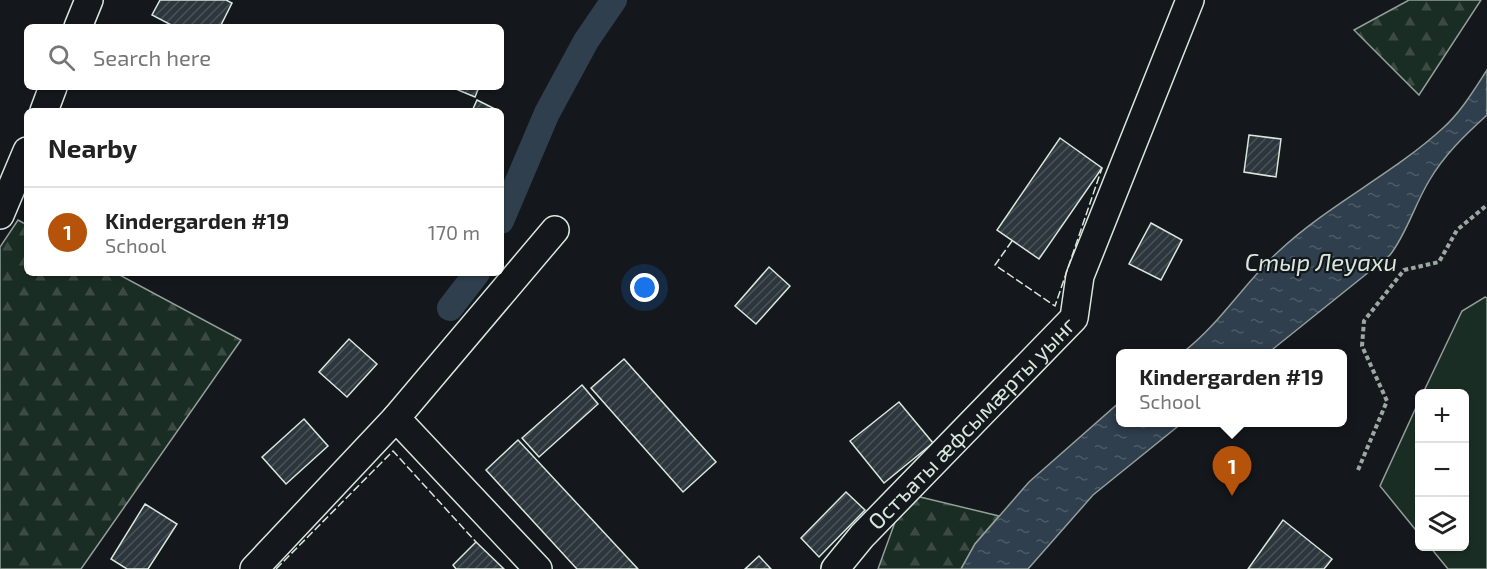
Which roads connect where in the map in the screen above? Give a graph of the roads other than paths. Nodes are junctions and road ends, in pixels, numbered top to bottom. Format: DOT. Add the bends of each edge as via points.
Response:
graph roads {
  1 [pos="89,0"];
  2 [pos="1191,0"];
  3 [pos="79,24"];
  4 [pos="52,90"];
  5 [pos="45,108"];
  6 [pos="24,158"];
  7 [pos="0,215"];
  8 [pos="555,230"];
  9 [pos="396,418"];
  10 [pos="254,569"];
  11 [pos="538,569"];
  12 [pos="834,569"];
  1 -- 3 [label="street"];
  2 -- 12 [label="street, Остъаты æфсымæрты уынг" via="1080,276 1074,318"];
  4 -- 5 [label="street"];
  6 -- 7 [label="street"];
  8 -- 9 [label="street"];
  9 -- 10 [label="street"];
  9 -- 11 [label="street"];
}
